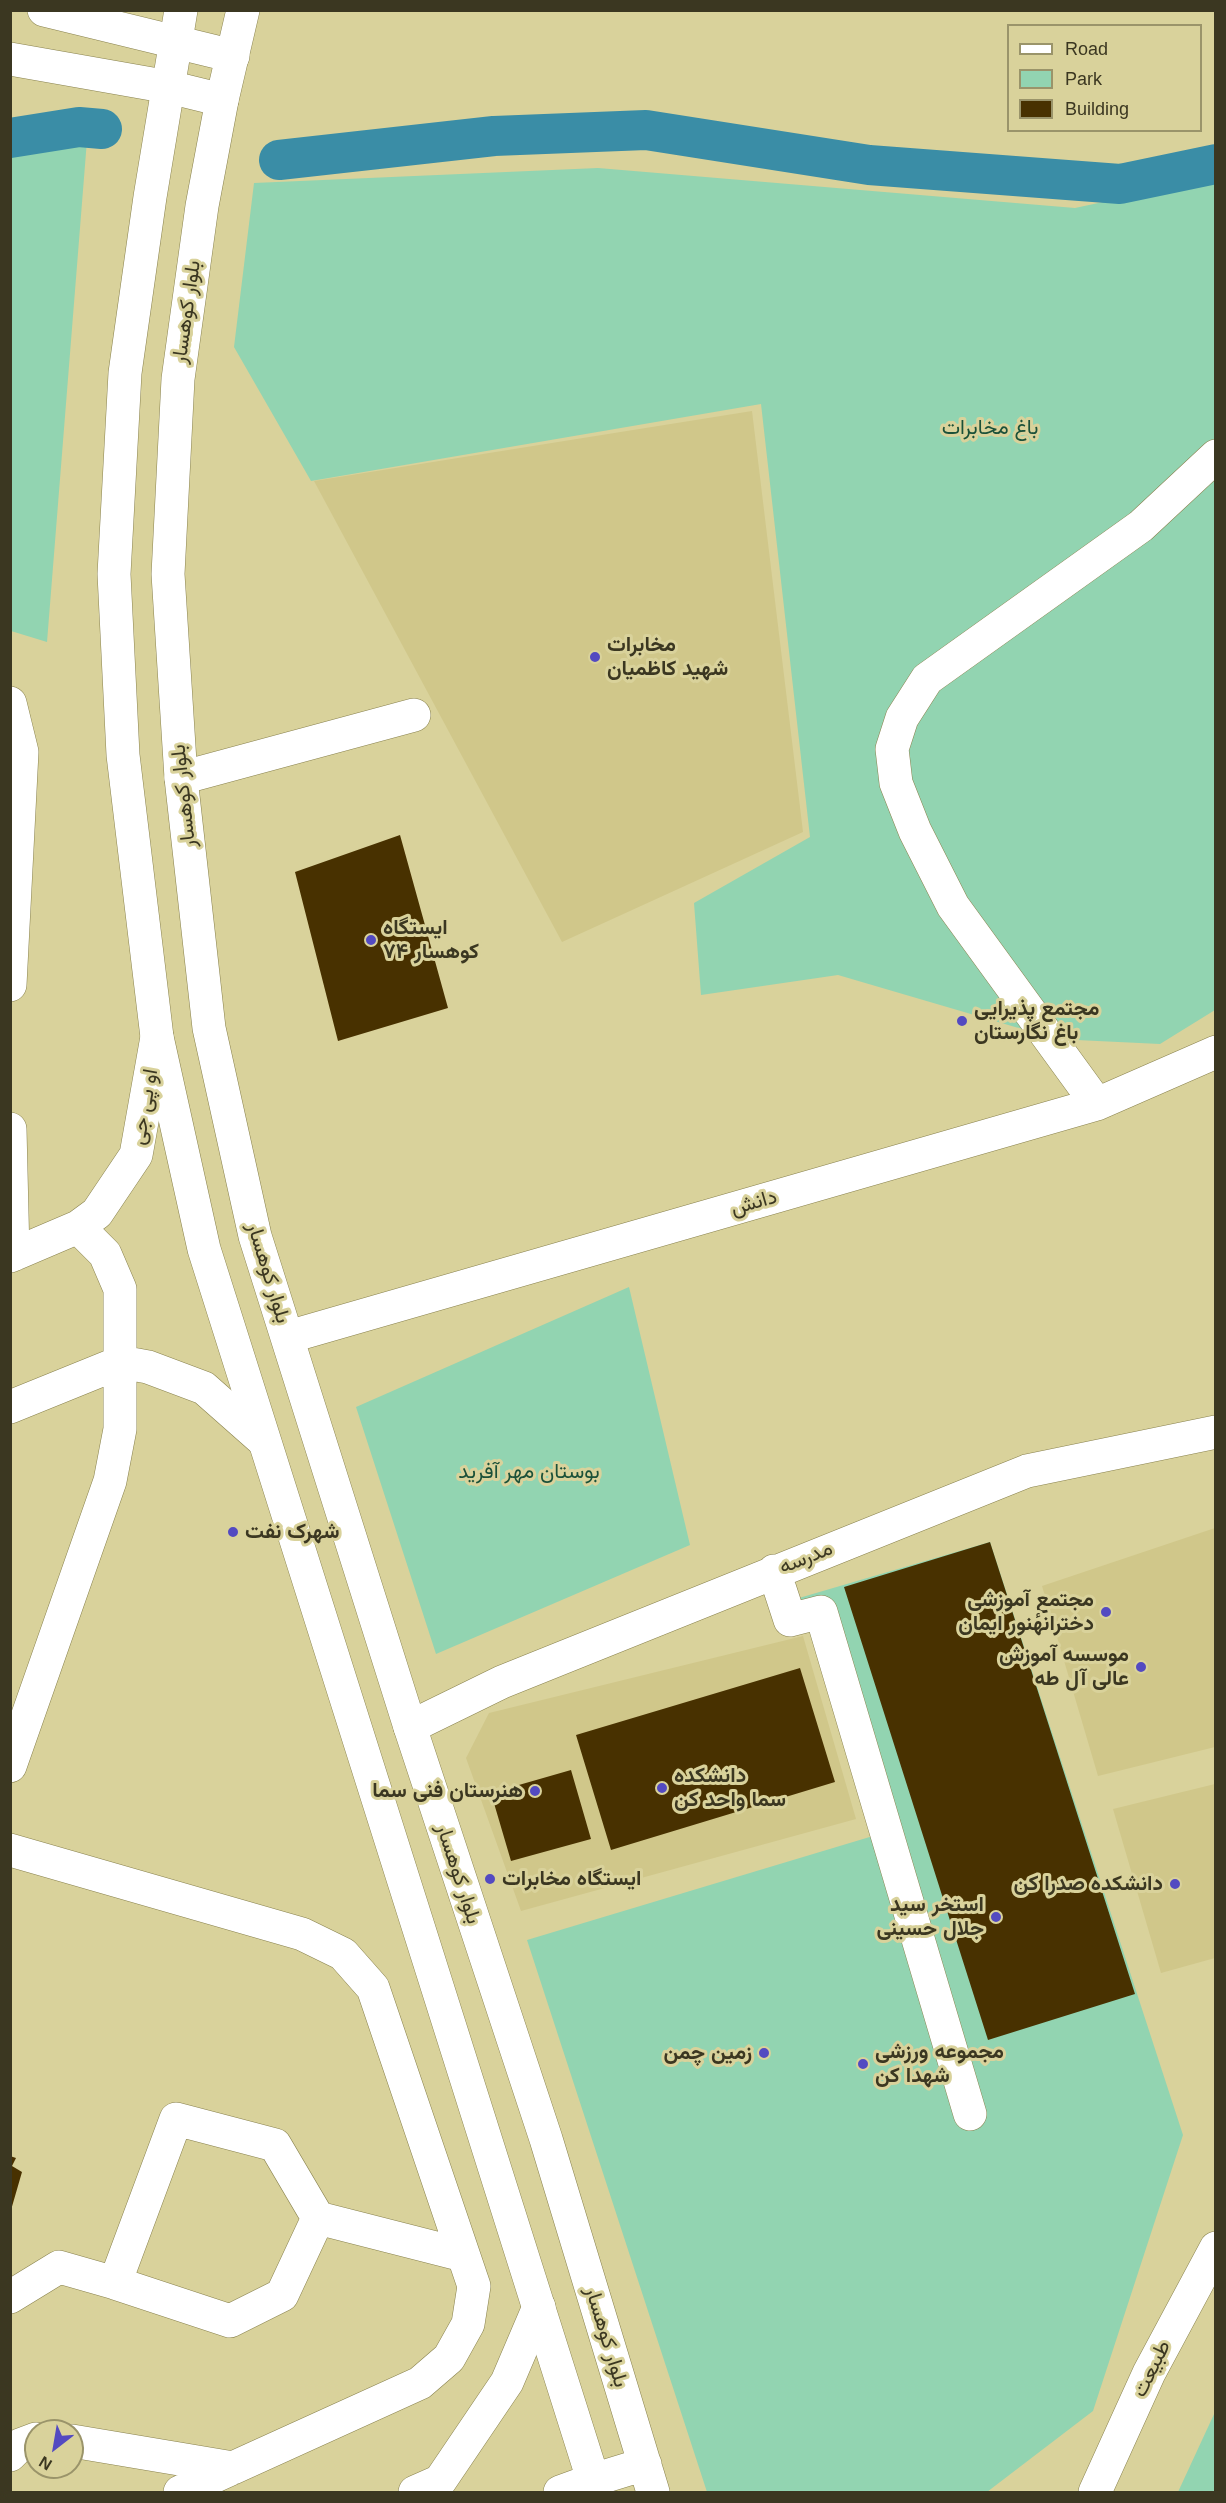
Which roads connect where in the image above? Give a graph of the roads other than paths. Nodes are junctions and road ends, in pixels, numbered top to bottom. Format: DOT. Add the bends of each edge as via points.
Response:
graph roads {
  1 [pos="44,10"];
  2 [pos="181,10"];
  3 [pos="243,10"];
  4 [pos="175,44"];
  5 [pos="233,56"];
  6 [pos="10,59"];
  7 [pos="169,87"];
  8 [pos="222,100"];
  9 [pos="1215,456"];
  10 [pos="10,704"];
  11 [pos="414,715"];
  12 [pos="181,778"];
  13 [pos="14,862"];
  14 [pos="10,985"];
  15 [pos="157,1037"];
  16 [pos="1215,1052"];
  17 [pos="1097,1104"];
  18 [pos="10,1129"];
  19 [pos="78,1227"];
  20 [pos="12,1255"];
  21 [pos="288,1337"];
  22 [pos="121,1362"];
  23 [pos="10,1407"];
  24 [pos="1215,1432"];
  25 [pos="264,1442"];
  26 [pos="774,1571"];
  27 [pos="410,1727"];
  28 [pos="10,1766"];
  29 [pos="10,1850"];
  30 [pos="969,2114"];
  31 [pos="318,2218"];
  32 [pos="1215,2248"];
  33 [pos="463,2255"];
  34 [pos="115,2283"];
  35 [pos="10,2297"];
  36 [pos="539,2307"];
  37 [pos="84,2443"];
  38 [pos="24,2444"];
  39 [pos="10,2456"];
  40 [pos="233,2468"];
  41 [pos="649,2478"];
  42 [pos="595,2486"];
  43 [pos="180,2493"];
  44 [pos="415,2493"];
  45 [pos="560,2493"];
  46 [pos="1095,2493"];
  1 -- 4 [label="street"];
  2 -- 4 [label="street"];
  3 -- 5 [label="street, بلوار کوهسار"];
  4 -- 5 [label="street"];
  4 -- 7 [label="street"];
  5 -- 8 [label="street, بلوار کوهسار"];
  6 -- 7 [label="street"];
  7 -- 8 [label="street"];
  7 -- 15 [label="street" via="125,373 114,574 123,754"];
  8 -- 12 [label="street, بلوار کوهسار" via="202,206 178,379 168,574"];
  9 -- 17 [label="street" via="1141,526 927,679 902,718 892,749 896,783 953,906"];
  10 -- 13 [label="street" via="22,752"];
  11 -- 12 [label="street"];
  12 -- 21 [label="street, بلوار کوهسار" via="209,1028 255,1236"];
  13 -- 14 [label="street"];
  15 -- 19 [label="street, او پی جی" via="136,1155 97,1214"];
  15 -- 25 [label="street" via="204,1249"];
  16 -- 17 [label="street, دانش"];
  17 -- 21 [label="street, دانش"];
  18 -- 20 [label="street"];
  19 -- 20 [label="street, او پی جی"];
  19 -- 22 [label="street" via="105,1254 120,1289"];
  21 -- 27 [label="street, بلوار کوهسار"];
  22 -- 23 [label="street"];
  22 -- 25 [label="street" via="148,1367 204,1388"];
  22 -- 28 [label="street" via="120,1429 110,1481"];
  24 -- 26 [label="street, مدرسه" via="1027,1471"];
  25 -- 36 [label="street"];
  26 -- 27 [label="street, مدرسه" via="502,1682"];
  26 -- 30 [label="street" via="790,1620 821,1612"];
  27 -- 41 [label="street, بلوار کوهسار" via="546,2139"];
  29 -- 33 [label="street" via="302,1934 343,1954 373,1988"];
  31 -- 33 [label="street"];
  31 -- 34 [label="street" via="282,2295 230,2321"];
  31 -- 34 [label="street" via="275,2145 176,2119"];
  32 -- 46 [label="street, طبیعت" via="1149,2373"];
  33 -- 40 [label="street" via="474,2286 468,2324 449,2358 420,2383"];
  34 -- 35 [label="street" via="59,2267"];
  36 -- 42 [label="street"];
  36 -- 44 [label="street" via="507,2382 440,2481"];
  37 -- 40 [label="street"];
  38 -- 39 [label="street"];
  40 -- 43 [label="street"];
  41 -- 42 [label="street"];
  42 -- 45 [label="street"];
}
